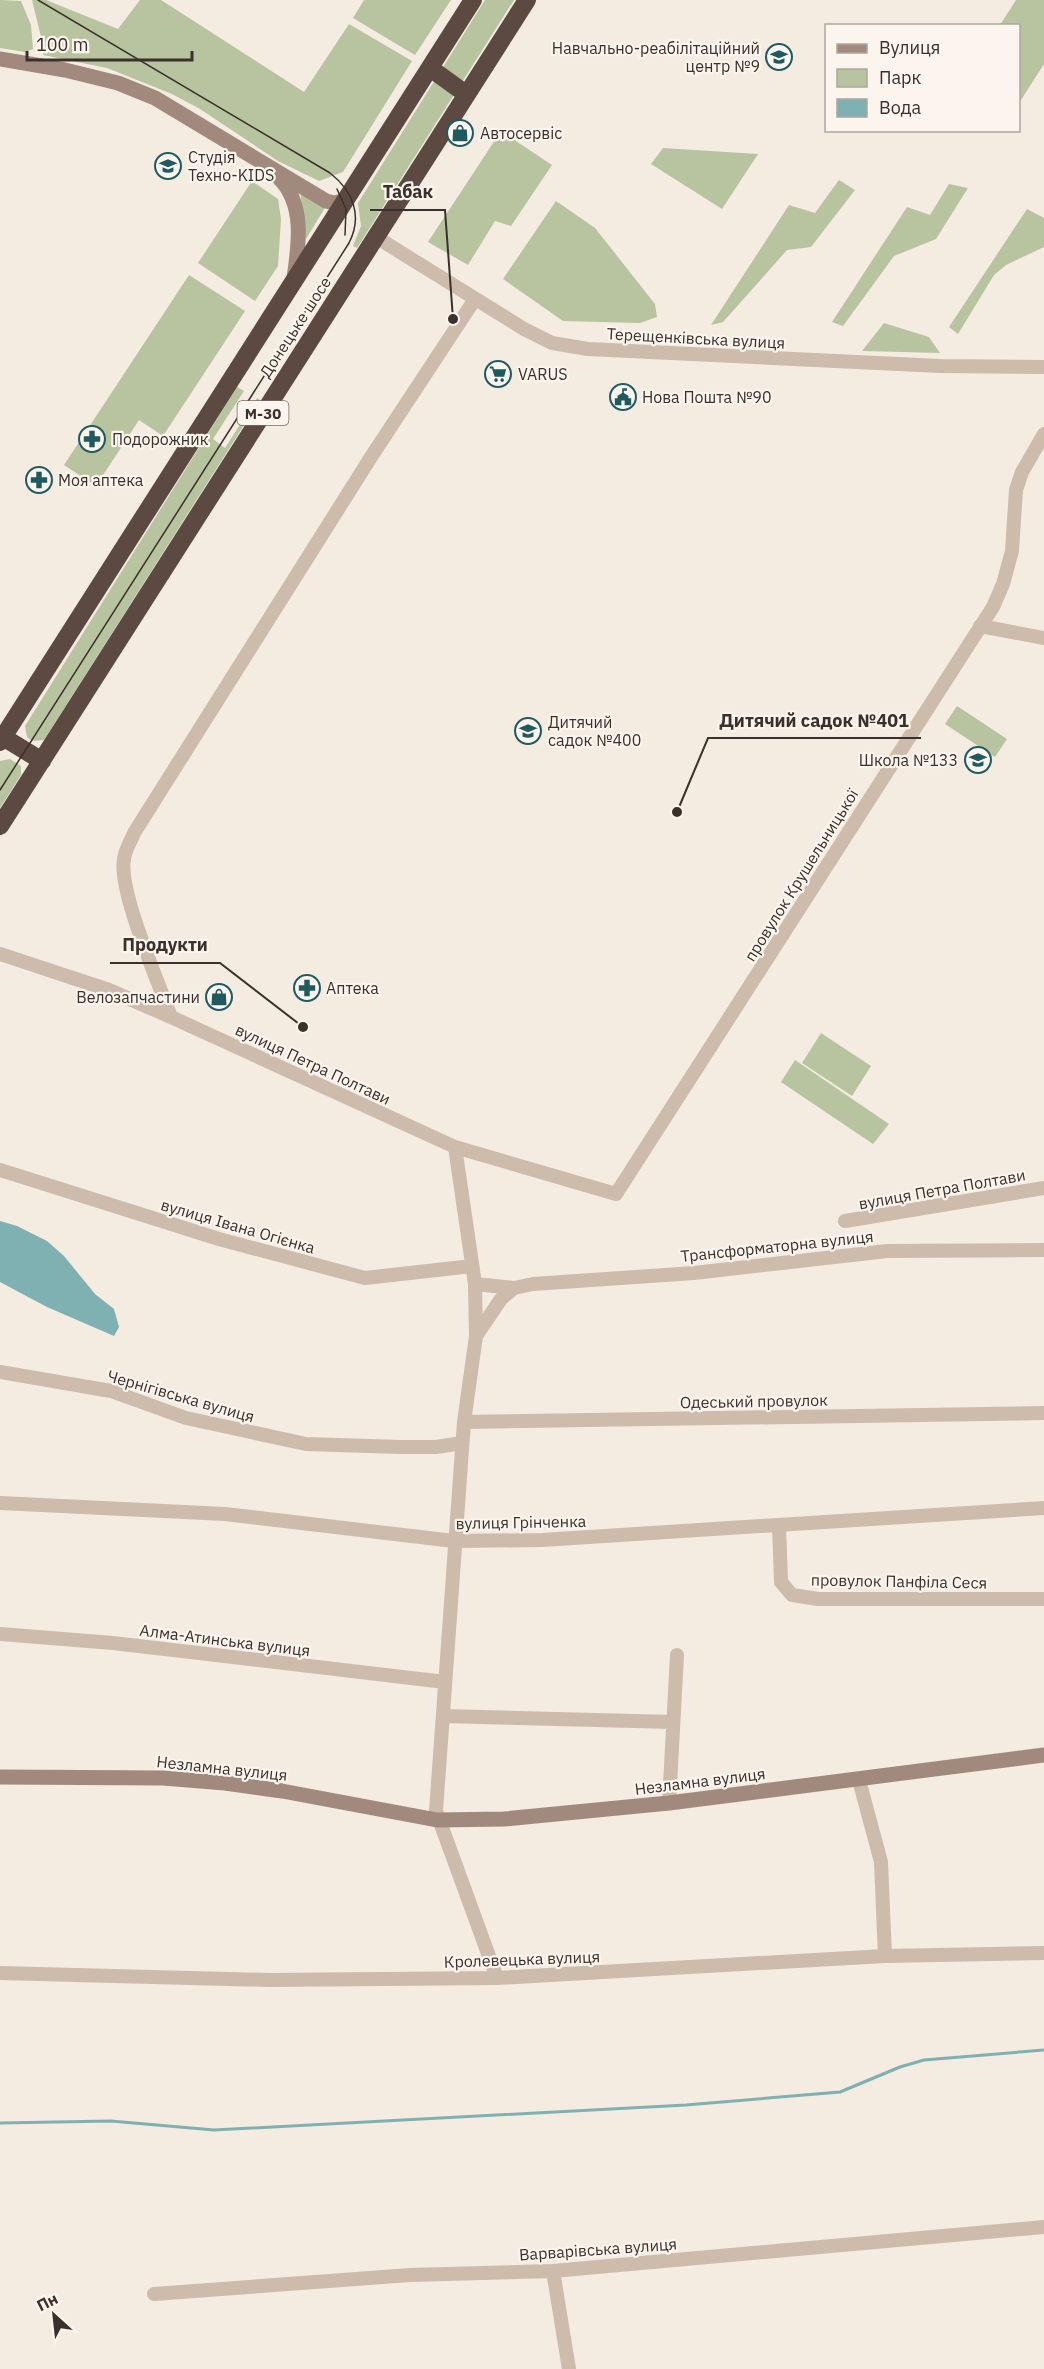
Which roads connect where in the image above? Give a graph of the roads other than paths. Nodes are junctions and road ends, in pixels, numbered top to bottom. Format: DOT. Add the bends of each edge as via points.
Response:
graph roads {
  1 [pos="473,0"];
  2 [pos="526,0"];
  3 [pos="0,59"];
  4 [pos="430,68"];
  5 [pos="466,94"];
  6 [pos="268,168"];
  7 [pos="343,201"];
  8 [pos="376,237"];
  9 [pos="294,278"];
  10 [pos="475,299"];
  11 [pos="1044,367"];
  12 [pos="1044,434"];
  13 [pos="1037,457"];
  14 [pos="980,626"];
  15 [pos="1044,638"];
  16 [pos="2,739"];
  17 [pos="42,760"];
  18 [pos="0,826"];
  19 [pos="0,954"];
  20 [pos="171,1017"];
  21 [pos="455,1148"];
  22 [pos="0,1170"];
  23 [pos="1044,1188"];
  24 [pos="616,1194"];
  25 [pos="845,1221"];
  26 [pos="1044,1250"];
  27 [pos="472,1266"];
  28 [pos="475,1284"];
  29 [pos="514,1288"];
  30 [pos="476,1336"];
  31 [pos="0,1371"];
  32 [pos="1044,1413"];
  33 [pos="464,1422"];
  34 [pos="462,1443"];
  35 [pos="0,1503"];
  36 [pos="1044,1508"];
  37 [pos="779,1525"];
  38 [pos="454,1541"];
  39 [pos="1044,1599"];
  40 [pos="0,1634"];
  41 [pos="677,1655"];
  42 [pos="445,1682"];
  43 [pos="443,1716"];
  44 [pos="674,1722"];
  45 [pos="1044,1755"];
  46 [pos="0,1777"];
  47 [pos="859,1780"];
  48 [pos="669,1803"];
  49 [pos="438,1820"];
  50 [pos="1044,1953"];
  51 [pos="885,1956"];
  52 [pos="0,1972"];
  53 [pos="496,1978"];
  54 [pos="1044,2227"];
  55 [pos="553,2271"];
  56 [pos="154,2294"];
  57 [pos="569,2369"];
  1 -- 4 [label="highway, Донецьке шосе / М-30"];
  2 -- 5 [label="highway, Донецьке шосе / М-30"];
  3 -- 6 [label="street" via="66,70 136,90 174,108"];
  4 -- 5 [label="highway"];
  4 -- 7 [label="highway, Донецьке шосе / М-30"];
  5 -- 8 [label="highway, Донецьке шосе / М-30"];
  6 -- 7 [label="street" via="326,201"];
  6 -- 9 [label="street" via="290,191 297,209"];
  7 -- 9 [label="highway, Донецьке шосе / М-30"];
  8 -- 10 [label="street, Терещенківська вулиця"];
  8 -- 17 [label="highway, Донецьке шосе / М-30"];
  9 -- 16 [label="highway, Донецьке шосе / М-30"];
  10 -- 11 [label="street, Терещенківська вулиця" via="552,343 588,349 940,366"];
  10 -- 20 [label="street" via="134,833 124,859 125,884"];
  12 -- 13 [label="street, провулок Крушельницької"];
  13 -- 14 [label="street, провулок Крушельницької" via="1016,490 1012,551 1003,584"];
  14 -- 15 [label="street"];
  14 -- 24 [label="street, провулок Крушельницької"];
  16 -- 17 [label="highway"];
  17 -- 18 [label="highway, Донецьке шосе / М-30"];
  19 -- 20 [label="street, вулиця Петра Полтави" via="109,990"];
  20 -- 21 [label="street, вулиця Петра Полтави"];
  21 -- 24 [label="street, вулиця Петра Полтави"];
  21 -- 27 [label="street"];
  22 -- 27 [label="street, вулиця Івана Огієнка" via="219,1239 365,1278"];
  23 -- 25 [label="street, вулиця Петра Полтави"];
  26 -- 29 [label="street, Трансформаторна вулиця" via="887,1251"];
  27 -- 28 [label="street"];
  28 -- 29 [label="street, Трансформаторна вулиця"];
  28 -- 30 [label="street"];
  29 -- 30 [label="street" via="501,1299"];
  30 -- 33 [label="street"];
  31 -- 34 [label="street, Чернігівська вулиця" via="111,1391 186,1418 306,1444 413,1447"];
  32 -- 33 [label="street, Одеський провулок"];
  33 -- 34 [label="street"];
  34 -- 38 [label="street"];
  35 -- 38 [label="street, вулиця Грінченка" via="225,1514"];
  36 -- 37 [label="street, вулиця Грінченка"];
  37 -- 38 [label="street, вулиця Грінченка" via="542,1540"];
  37 -- 39 [label="street, провулок Панфіла Сеся" via="781,1582 792,1595 818,1599"];
  38 -- 42 [label="street"];
  40 -- 42 [label="street, Алма-Атинська вулиця" via="113,1643"];
  41 -- 44 [label="street"];
  42 -- 43 [label="street"];
  43 -- 44 [label="street"];
  43 -- 49 [label="street"];
  44 -- 48 [label="street"];
  45 -- 47 [label="street, Незламна вулиця"];
  46 -- 49 [label="street, Незламна вулиця" via="164,1778 225,1783"];
  47 -- 48 [label="street, Незламна вулиця"];
  47 -- 51 [label="street" via="882,1862"];
  48 -- 49 [label="street, Незламна вулиця" via="504,1819"];
  49 -- 53 [label="street"];
  50 -- 51 [label="street, Кролевецька вулиця"];
  51 -- 53 [label="street, Кролевецька вулиця"];
  52 -- 53 [label="street, Кролевецька вулиця" via="269,1980"];
  54 -- 55 [label="street, Варварівська вулиця"];
  55 -- 56 [label="street, Варварівська вулиця" via="410,2275"];
  55 -- 57 [label="street"];
}
